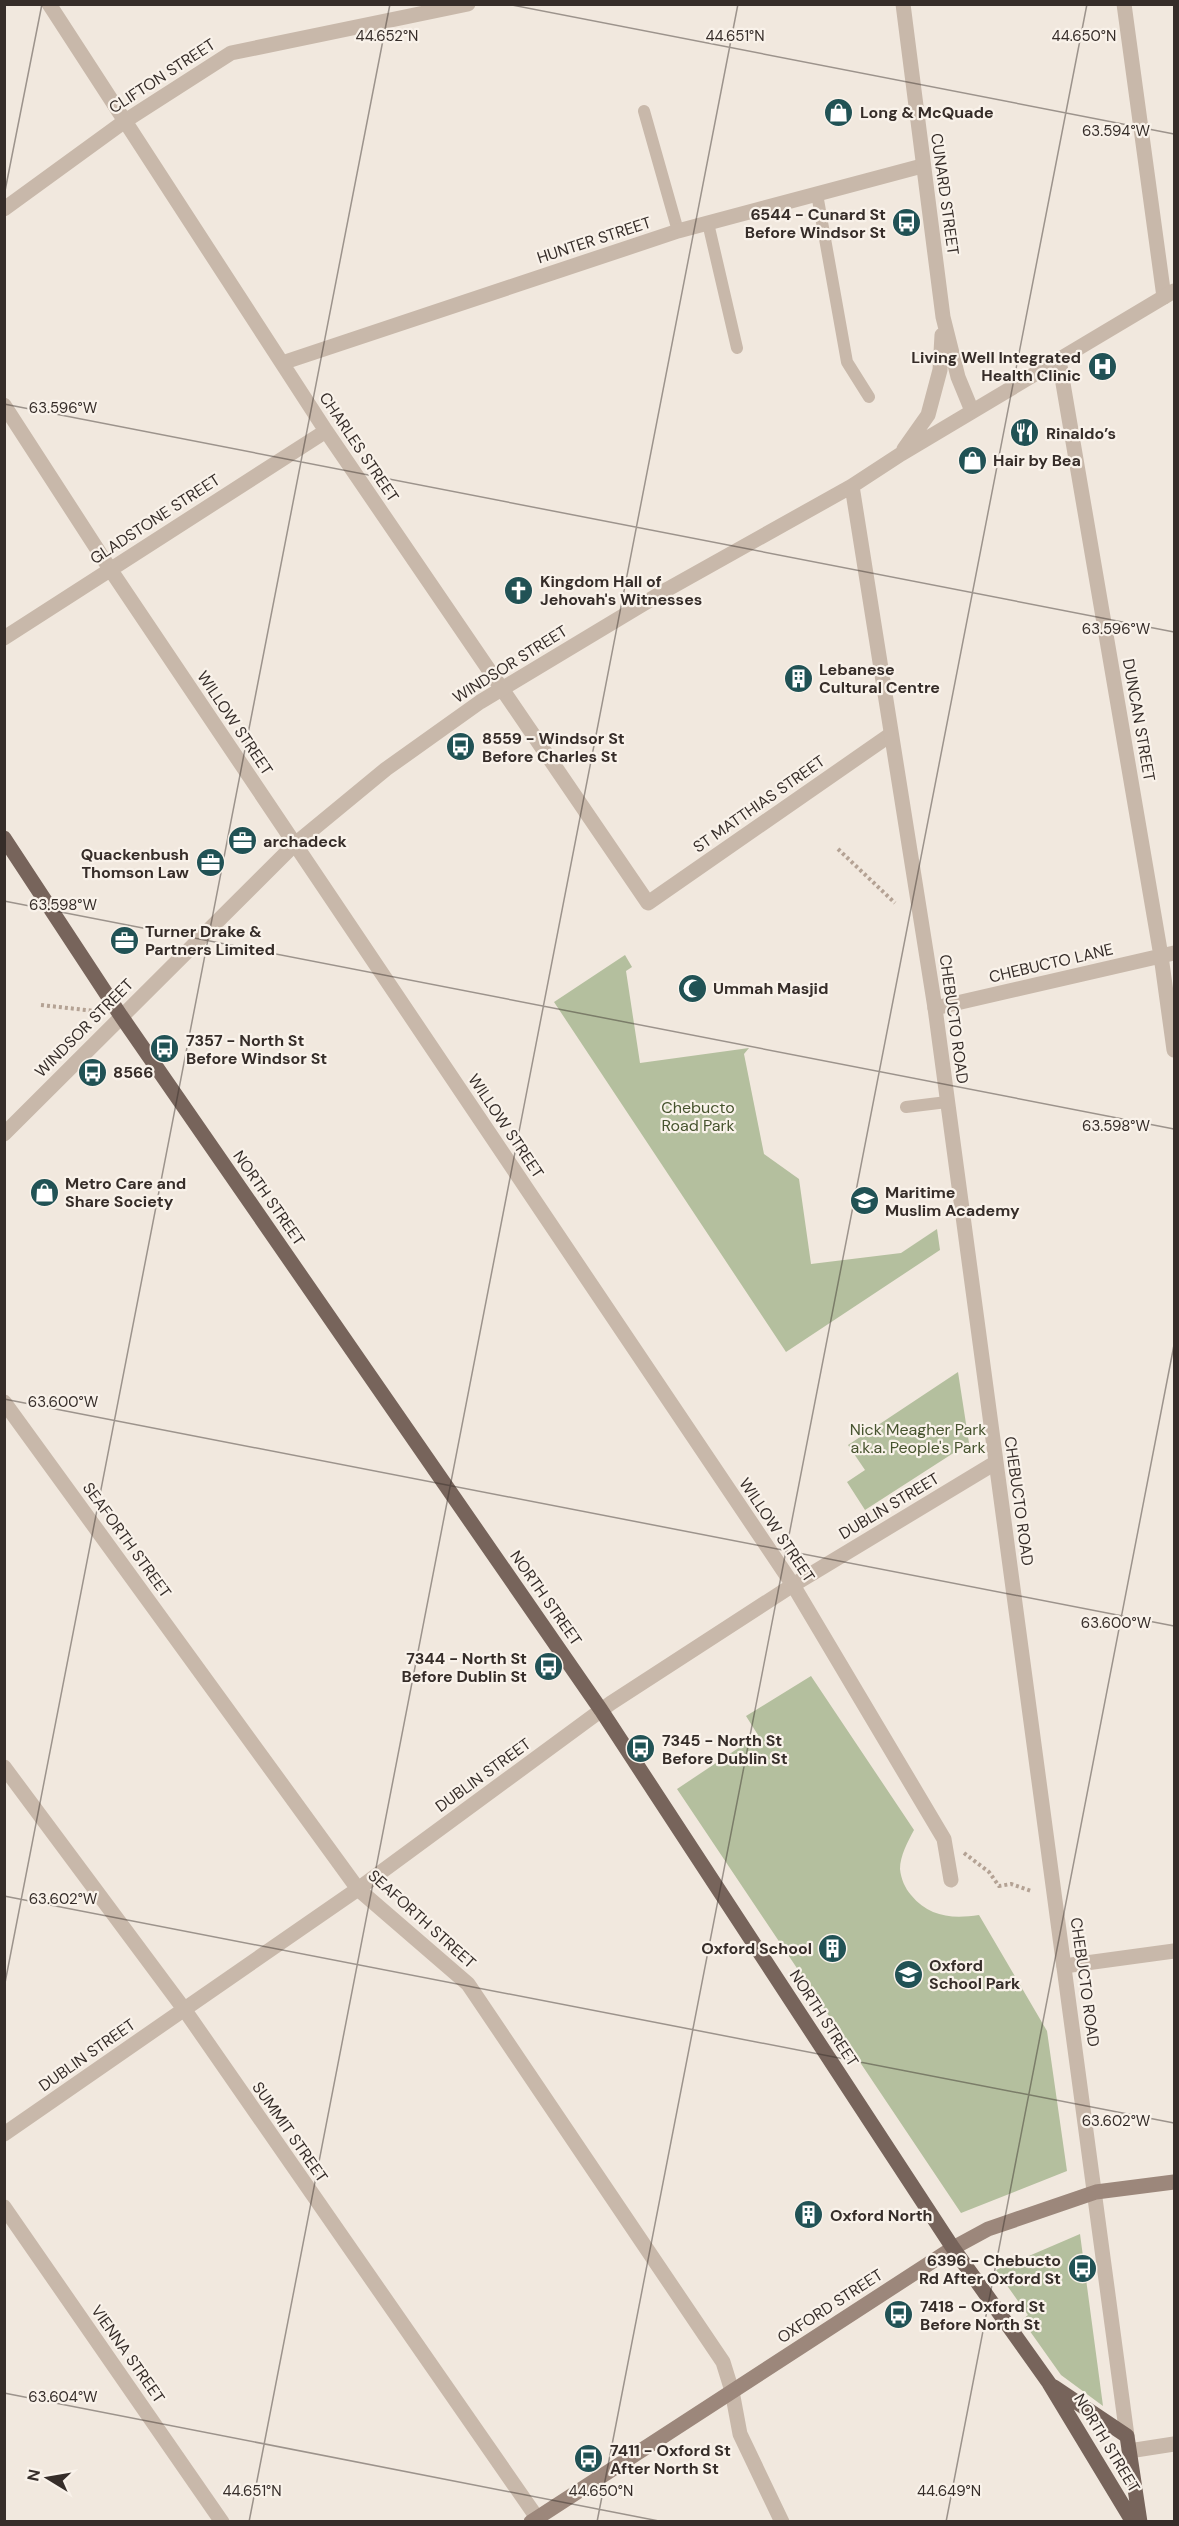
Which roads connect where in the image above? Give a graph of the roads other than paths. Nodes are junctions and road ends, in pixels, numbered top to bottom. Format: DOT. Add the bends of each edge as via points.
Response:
graph roads {
  1 [pos="49,4"];
  2 [pos="468,4"];
  3 [pos="903,4"];
  4 [pos="1124,4"];
  5 [pos="644,111"];
  6 [pos="125,121"];
  7 [pos="922,166"];
  8 [pos="817,194"];
  9 [pos="4,209"];
  10 [pos="708,223"];
  11 [pos="678,231"];
  12 [pos="1169,294"];
  13 [pos="943,317"];
  14 [pos="737,348"];
  15 [pos="1059,360"];
  16 [pos="282,363"];
  17 [pos="869,397"];
  18 [pos="4,405"];
  19 [pos="972,411"];
  20 [pos="326,431"];
  21 [pos="901,454"];
  22 [pos="852,486"];
  23 [pos="110,569"];
  24 [pos="4,639"];
  25 [pos="500,689"];
  26 [pos="890,735"];
  27 [pos="4,838"];
  28 [pos="295,844"];
  29 [pos="648,903"];
  30 [pos="1168,955"];
  31 [pos="935,1008"];
  32 [pos="121,1016"];
  33 [pos="1174,1050"];
  34 [pos="947,1102"];
  35 [pos="906,1107"];
  36 [pos="4,1134"];
  37 [pos="4,1402"];
  38 [pos="996,1463"];
  39 [pos="793,1585"];
  40 [pos="601,1710"];
  41 [pos="4,1767"];
  42 [pos="951,1880"];
  43 [pos="358,1889"];
  44 [pos="1174,1951"];
  45 [pos="1064,1966"];
  46 [pos="184,2009"];
  47 [pos="4,2134"];
  48 [pos="1174,2182"];
  49 [pos="1096,2192"];
  50 [pos="4,2207"];
  51 [pos="953,2248"];
  52 [pos="1049,2383"];
  53 [pos="732,2391"];
  54 [pos="1129,2444"];
  55 [pos="1174,2444"];
  56 [pos="536,2520"];
  57 [pos="222,2522"];
  58 [pos="782,2522"];
  59 [pos="1133,2522"];
  60 [pos="1140,2522"];
  1 -- 6 [label="street, CHARLES STREET"];
  2 -- 6 [label="street, CLIFTON STREET" via="231,53"];
  3 -- 7 [label="street, CUNARD STREET"];
  4 -- 12 [label="street"];
  5 -- 11 [label="lane"];
  6 -- 9 [label="street, CLIFTON STREET"];
  6 -- 16 [label="street, CHARLES STREET"];
  7 -- 8 [label="street, HUNTER STREET"];
  7 -- 13 [label="street, CUNARD STREET"];
  8 -- 10 [label="street, HUNTER STREET"];
  8 -- 17 [label="lane" via="846,362"];
  10 -- 11 [label="street, HUNTER STREET"];
  10 -- 14 [label="lane"];
  11 -- 16 [label="street, HUNTER STREET"];
  12 -- 15 [label="street, WINDSOR STREET"];
  13 -- 19 [label="street, CUNARD STREET" via="958,377"];
  13 -- 21 [label="street, CUNARD STREET" via="940,370 928,415"];
  15 -- 19 [label="street, WINDSOR STREET"];
  15 -- 30 [label="street, DUNCAN STREET"];
  16 -- 20 [label="street, CHARLES STREET"];
  18 -- 23 [label="street, WILLOW STREET"];
  19 -- 21 [label="street, WINDSOR STREET"];
  20 -- 23 [label="street, GLADSTONE STREET"];
  20 -- 25 [label="street, CHARLES STREET"];
  21 -- 22 [label="street, WINDSOR STREET"];
  22 -- 25 [label="street, WINDSOR STREET"];
  22 -- 26 [label="street, CHEBUCTO ROAD"];
  23 -- 24 [label="street, GLADSTONE STREET"];
  23 -- 28 [label="street, WILLOW STREET"];
  25 -- 28 [label="street, WINDSOR STREET" via="386,769"];
  25 -- 29 [label="street, CHARLES STREET"];
  26 -- 29 [label="street, ST MATTHIAS STREET"];
  26 -- 31 [label="street, CHEBUCTO ROAD"];
  27 -- 32 [label="main road, NORTH STREET"];
  28 -- 32 [label="street, WINDSOR STREET"];
  28 -- 39 [label="street, WILLOW STREET"];
  30 -- 31 [label="street, CHEBUCTO LANE"];
  30 -- 33 [label="street, DUNCAN STREET"];
  31 -- 34 [label="street, CHEBUCTO ROAD"];
  32 -- 36 [label="street, WINDSOR STREET"];
  32 -- 40 [label="main road, NORTH STREET"];
  34 -- 35 [label="lane"];
  34 -- 38 [label="street, CHEBUCTO ROAD"];
  37 -- 43 [label="street, SEAFORTH STREET"];
  38 -- 39 [label="street, DUBLIN STREET"];
  38 -- 45 [label="street, CHEBUCTO ROAD"];
  39 -- 40 [label="street, DUBLIN STREET"];
  39 -- 42 [label="street, WILLOW STREET" via="944,1839"];
  40 -- 43 [label="street, DUBLIN STREET"];
  40 -- 51 [label="main road, NORTH STREET"];
  41 -- 46 [label="street, SUMMIT STREET"];
  43 -- 46 [label="street, DUBLIN STREET"];
  43 -- 53 [label="street, SEAFORTH STREET" via="468,1984 723,2362"];
  44 -- 45 [label="street"];
  45 -- 49 [label="street, CHEBUCTO ROAD"];
  46 -- 47 [label="street, DUBLIN STREET"];
  46 -- 56 [label="street, SUMMIT STREET"];
  48 -- 49 [label="main road, OXFORD STREET"];
  49 -- 51 [label="main road, OXFORD STREET" via="988,2229"];
  49 -- 54 [label="street, CHEBUCTO ROAD"];
  50 -- 57 [label="street, VIENNA STREET"];
  51 -- 52 [label="main road, NORTH STREET"];
  51 -- 53 [label="main road, OXFORD STREET"];
  52 -- 54 [label="main road, NORTH STREET"];
  52 -- 59 [label="main road, NORTH STREET"];
  53 -- 56 [label="main road, OXFORD STREET"];
  53 -- 58 [label="street, SEAFORTH STREET" via="740,2434"];
  54 -- 55 [label="street"];
  54 -- 60 [label="main road, CHEBUCTO ROAD"];
}
